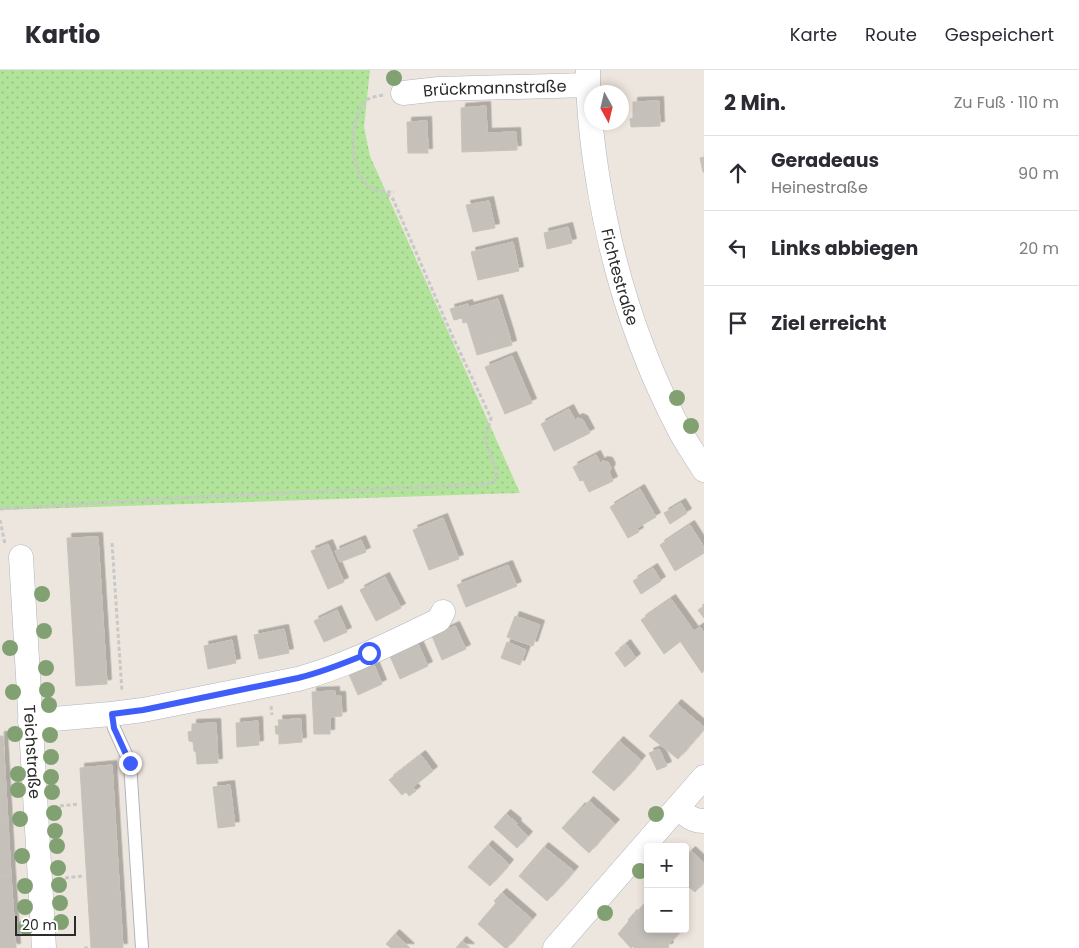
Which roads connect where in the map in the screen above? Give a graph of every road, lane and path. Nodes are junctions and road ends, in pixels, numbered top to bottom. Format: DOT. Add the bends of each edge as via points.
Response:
graph roads {
  1 [pos="588,78"];
  2 [pos="403,93"];
  3 [pos="385,192"];
  4 [pos="394,192"];
  5 [pos="704,470"];
  6 [pos="0,509"];
  7 [pos="0,520"];
  8 [pos="112,543"];
  9 [pos="14,554"];
  10 [pos="443,612"];
  11 [pos="117,713"];
  12 [pos="30,721"];
  13 [pos="704,777"];
  14 [pos="79,804"];
  15 [pos="60,806"];
  16 [pos="678,808"];
  17 [pos="704,820"];
  18 [pos="83,876"];
  19 [pos="65,878"];
  20 [pos="44,948"];
  21 [pos="84,948"];
  22 [pos="88,948"];
  23 [pos="142,948"];
  24 [pos="555,948"];
  1 -- 2 [label="street, Brückmannstraße"];
  1 -- 5 [label="street, Fichtestraße" via="593,148 616,268 652,373 678,427"];
  2 -- 3 [label="path" via="369,98 358,112 354,126 356,165 362,179 372,188"];
  3 -- 4 [label="path"];
  3 -- 6 [label="path" via="393,199 491,418 486,439 497,472 495,480 488,484"];
  7 -- 9 [label="path"];
  8 -- 11 [label="path"];
  9 -- 12 [label="street, Teichstraße"];
  10 -- 11 [label="street" via="439,620 320,673"];
  11 -- 12 [label="street"];
  11 -- 23 [label="lane" via="114,728 130,763"];
  12 -- 20 [label="street, Teichstraße"];
  13 -- 16 [label="street"];
  14 -- 15 [label="path"];
  16 -- 17 [label="street" via="692,819"];
  16 -- 24 [label="street"];
  18 -- 19 [label="path"];
  21 -- 22 [label="path"];
}
